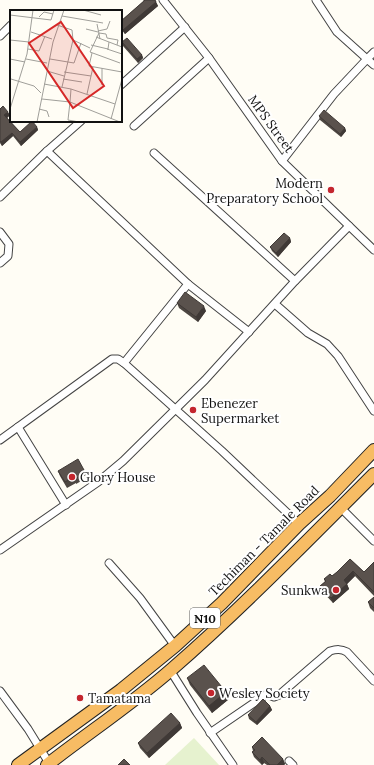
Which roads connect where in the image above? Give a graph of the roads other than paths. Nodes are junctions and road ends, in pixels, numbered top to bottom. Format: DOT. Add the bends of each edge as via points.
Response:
graph roads {
  1 [pos="163,0"];
  2 [pos="316,0"];
  3 [pos="10,26"];
  4 [pos="185,27"];
  5 [pos="0,36"];
  6 [pos="374,52"];
  7 [pos="209,58"];
  8 [pos="367,59"];
  9 [pos="374,65"];
  10 [pos="122,84"];
  11 [pos="80,122"];
  12 [pos="134,126"];
  13 [pos="47,151"];
  14 [pos="154,154"];
  15 [pos="282,161"];
  16 [pos="0,197"];
  17 [pos="349,226"];
  18 [pos="0,232"];
  19 [pos="374,250"];
  20 [pos="0,263"];
  21 [pos="295,281"];
  22 [pos="188,284"];
  23 [pos="275,304"];
  24 [pos="249,332"];
  25 [pos="124,363"];
  26 [pos="175,410"];
  27 [pos="374,411"];
  28 [pos="18,427"];
  29 [pos="0,440"];
  30 [pos="374,444"];
  31 [pos="370,454"];
  32 [pos="374,474"];
  33 [pos="330,496"];
  34 [pos="66,505"];
  35 [pos="340,507"];
  36 [pos="299,524"];
  37 [pos="374,541"];
  38 [pos="0,550"];
  39 [pos="109,563"];
  40 [pos="175,646"];
  41 [pos="170,670"];
  42 [pos="374,681"];
  43 [pos="0,691"];
  44 [pos="210,733"];
  45 [pos="40,749"];
  46 [pos="48,764"];
  47 [pos="18,765"];
  48 [pos="233,765"];
  1 -- 4 [label="street, MPS Street"];
  2 -- 8 [label="street" via="337,32"];
  3 -- 5 [label="street"];
  4 -- 7 [label="street, MPS Street"];
  4 -- 10 [label="street"];
  6 -- 8 [label="street"];
  7 -- 12 [label="street"];
  7 -- 15 [label="street, MPS Street"];
  8 -- 9 [label="street"];
  8 -- 15 [label="street" via="334,94"];
  11 -- 13 [label="street"];
  13 -- 16 [label="street"];
  13 -- 22 [label="street"];
  14 -- 21 [label="street"];
  15 -- 17 [label="street, MPS Street"];
  17 -- 19 [label="street, MPS Street"];
  17 -- 21 [label="street"];
  18 -- 20 [label="street" via="8,244 8,256"];
  21 -- 23 [label="street"];
  22 -- 24 [label="street"];
  22 -- 25 [label="street"];
  23 -- 24 [label="street"];
  23 -- 27 [label="street" via="308,333 327,344 338,356"];
  24 -- 26 [label="street"];
  25 -- 26 [label="street"];
  25 -- 28 [label="street" via="112,359"];
  26 -- 34 [label="street" via="98,482"];
  26 -- 36 [label="street"];
  28 -- 29 [label="street"];
  28 -- 34 [label="street"];
  30 -- 31 [label="street"];
  31 -- 33 [label="highway, Techiman - Tamale Road / N10"];
  32 -- 35 [label="highway, N10"];
  33 -- 35 [label="highway"];
  33 -- 36 [label="highway, Techiman - Tamale Road / N10"];
  34 -- 38 [label="street"];
  35 -- 37 [label="street"];
  35 -- 41 [label="highway, N10" via="235,612"];
  36 -- 40 [label="highway, Techiman - Tamale Road / N10" via="222,603"];
  39 -- 40 [label="street" via="140,598"];
  40 -- 45 [label="highway, Techiman - Tamale Road / N10" via="121,690"];
  41 -- 44 [label="street"];
  41 -- 46 [label="highway, N10"];
  42 -- 44 [label="street" via="347,652 341,649 330,651 280,695 262,696"];
  43 -- 45 [label="street"];
  44 -- 48 [label="street"];
  45 -- 46 [label="street"];
  45 -- 47 [label="highway, Techiman - Tamale Road / N10"];
}
